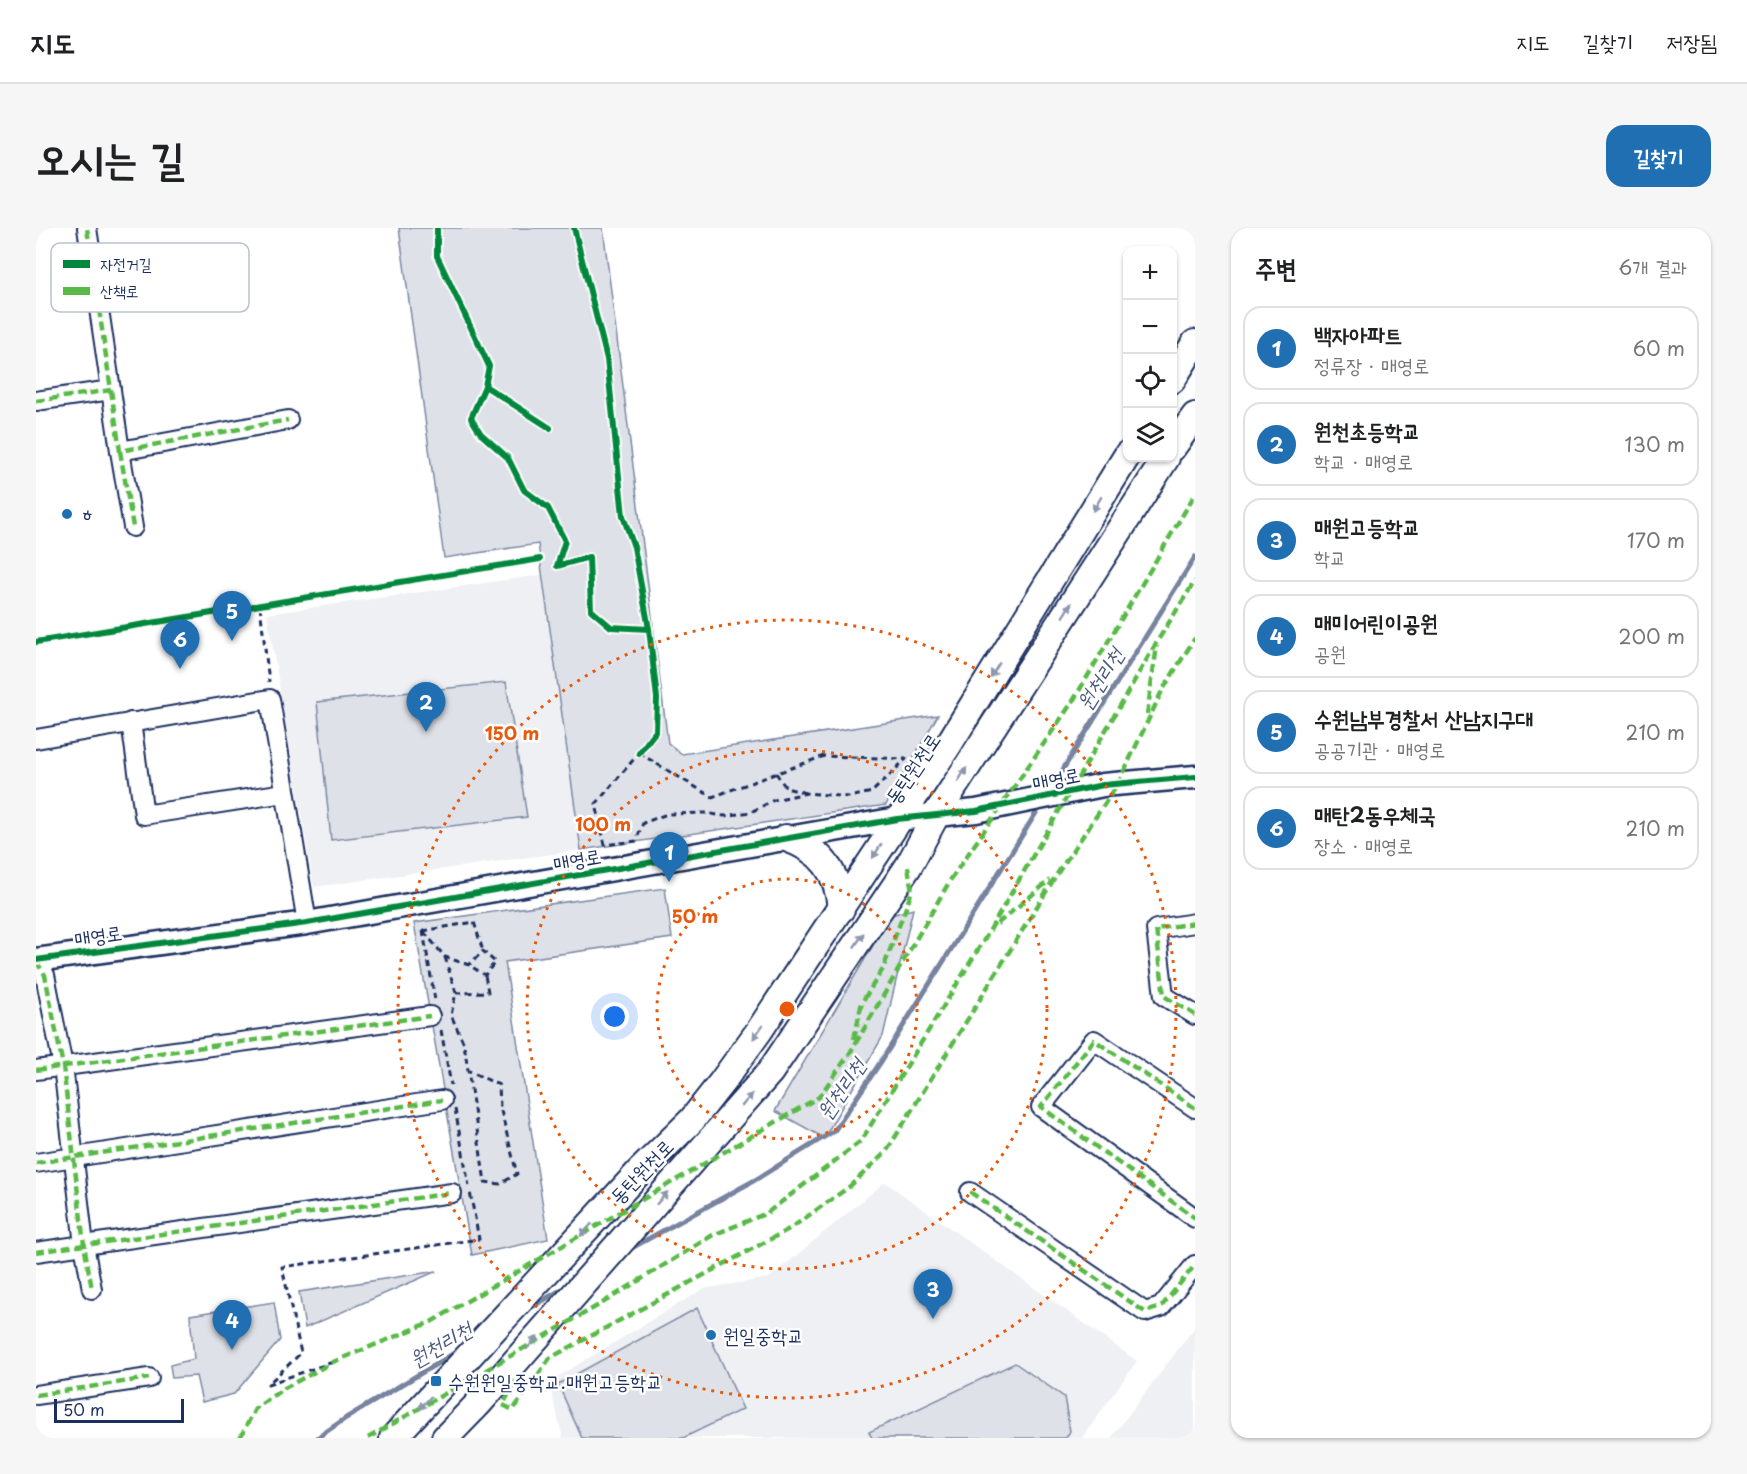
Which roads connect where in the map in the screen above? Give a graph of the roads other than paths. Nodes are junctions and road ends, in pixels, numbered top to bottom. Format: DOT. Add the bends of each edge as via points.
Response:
graph roads {
  1 [pos="87,228"];
  2 [pos="89,243"];
  3 [pos="99,312"];
  4 [pos="1195,344"];
  5 [pos="1177,373"];
  6 [pos="111,390"];
  7 [pos="36,401"];
  8 [pos="1195,416"];
  9 [pos="288,420"];
  10 [pos="1177,442"];
  11 [pos="120,451"];
  12 [pos="1123,462"];
  13 [pos="1163,462"];
  14 [pos="134,527"];
  15 [pos="131,722"];
  16 [pos="36,739"];
  17 [pos="1195,777"];
  18 [pos="284,793"];
  19 [pos="936,815"];
  20 [pos="897,819"];
  21 [pos="786,838"];
  22 [pos="841,909"];
  23 [pos="307,923"];
  24 [pos="1195,923"];
  25 [pos="36,960"];
  26 [pos="1195,1015"];
  27 [pos="430,1016"];
  28 [pos="63,1066"];
  29 [pos="36,1070"];
  30 [pos="442,1100"];
  31 [pos="1195,1108"];
  32 [pos="74,1157"];
  33 [pos="36,1163"];
  34 [pos="970,1192"];
  35 [pos="452,1193"];
  36 [pos="1195,1218"];
  37 [pos="84,1245"];
  38 [pos="36,1252"];
  39 [pos="1195,1265"];
  40 [pos="92,1289"];
  41 [pos="149,1378"];
  42 [pos="36,1395"];
  43 [pos="396,1435"];
  44 [pos="445,1438"];
  1 -- 2 [label="street"];
  3 -- 6 [label="street"];
  4 -- 5 [label="main road"];
  6 -- 7 [label="street"];
  6 -- 11 [label="street"];
  8 -- 10 [label="main road"];
  9 -- 11 [label="street"];
  11 -- 14 [label="street"];
  12 -- 20 [label="main road, 동탄원천로, one-way" via="949,744"];
  19 -- 13 [label="main road, 동탄원천로, one-way"];
  15 -- 16 [label="street"];
  15 -- 18 [label="street" via="144,815"];
  15 -- 18 [label="street" via="270,699"];
  17 -- 19 [label="street, 매영로" via="1103,785 976,811"];
  18 -- 23 [label="street"];
  19 -- 20 [label="street, 매영로"];
  44 -- 19 [label="main road, 동탄원천로, one-way" via="770,1072 908,867"];
  20 -- 21 [label="street, 매영로"];
  20 -- 22 [label="main road, 동탄원천로, one-way"];
  21 -- 22 [label="main road" via="824,859 836,880"];
  21 -- 23 [label="street, 매영로"];
  22 -- 43 [label="main road, 동탄원천로, one-way" via="692,1120"];
  23 -- 25 [label="street, 매영로"];
  24 -- 26 [label="street" via="1156,929 1164,996"];
  25 -- 28 [label="street" via="45,975"];
  27 -- 28 [label="street"];
  28 -- 29 [label="street"];
  28 -- 32 [label="street"];
  30 -- 32 [label="street"];
  31 -- 36 [label="street" via="1094,1040 1041,1107"];
  32 -- 33 [label="street"];
  32 -- 37 [label="street"];
  34 -- 39 [label="street" via="1145,1312 1161,1306"];
  35 -- 37 [label="street"];
  37 -- 38 [label="street"];
  37 -- 40 [label="street"];
  41 -- 42 [label="street"];
}
